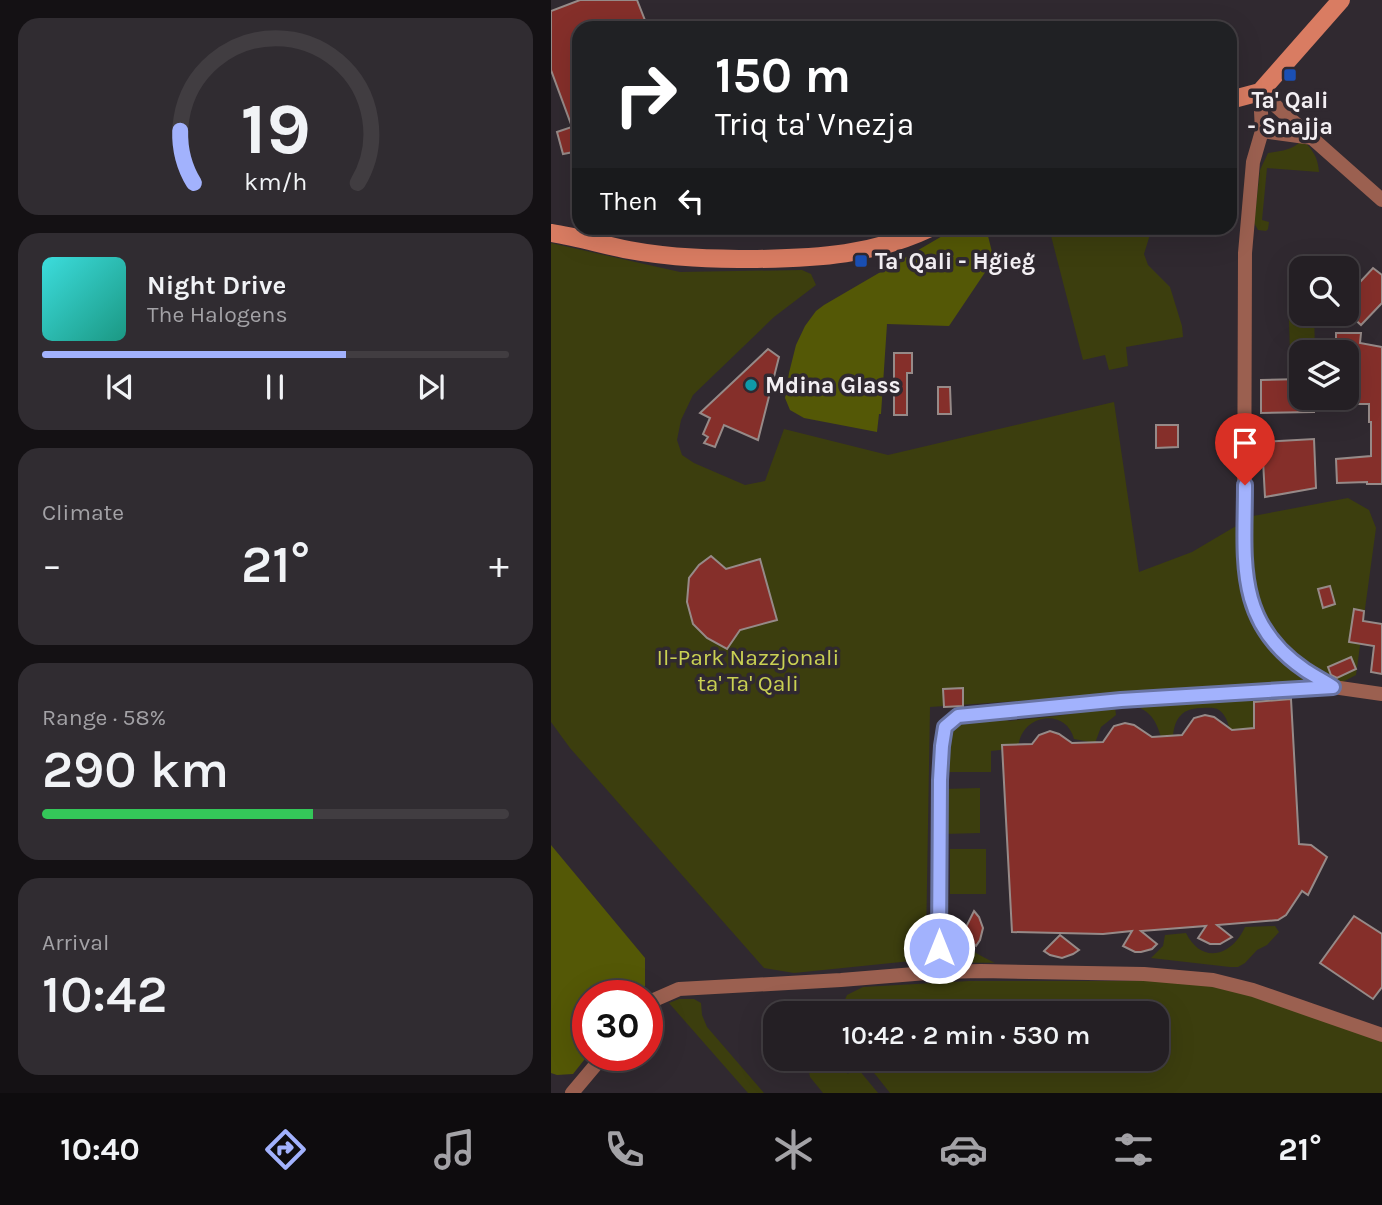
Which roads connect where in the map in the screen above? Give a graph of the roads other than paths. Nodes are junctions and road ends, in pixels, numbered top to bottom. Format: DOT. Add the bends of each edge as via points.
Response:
graph roads {
  1 [pos="1341,0"];
  2 [pos="1260,92"];
  3 [pos="1237,98"];
  4 [pos="1262,131"];
  5 [pos="1314,138"];
  6 [pos="1382,200"];
  7 [pos="551,233"];
  8 [pos="913,235"];
  9 [pos="1333,687"];
  10 [pos="1382,694"];
  11 [pos="939,972"];
  12 [pos="663,996"];
  13 [pos="1382,1035"];
  14 [pos="591,1071"];
  15 [pos="573,1093"];
  1 -- 2 [label="main road"];
  2 -- 3 [label="main road"];
  2 -- 4 [label="street"];
  2 -- 5 [label="street"];
  4 -- 5 [label="street"];
  4 -- 9 [label="street" via="1253,162 1245,253 1246,583 1264,631 1304,670"];
  5 -- 6 [label="street"];
  7 -- 8 [label="main road" via="656,254 716,259 857,252"];
  9 -- 10 [label="street"];
  9 -- 11 [label="street" via="958,716 945,727 942,746"];
  11 -- 12 [label="street" via="679,989"];
  11 -- 13 [label="street" via="1144,974 1213,980"];
  14 -- 15 [label="street"];
}
